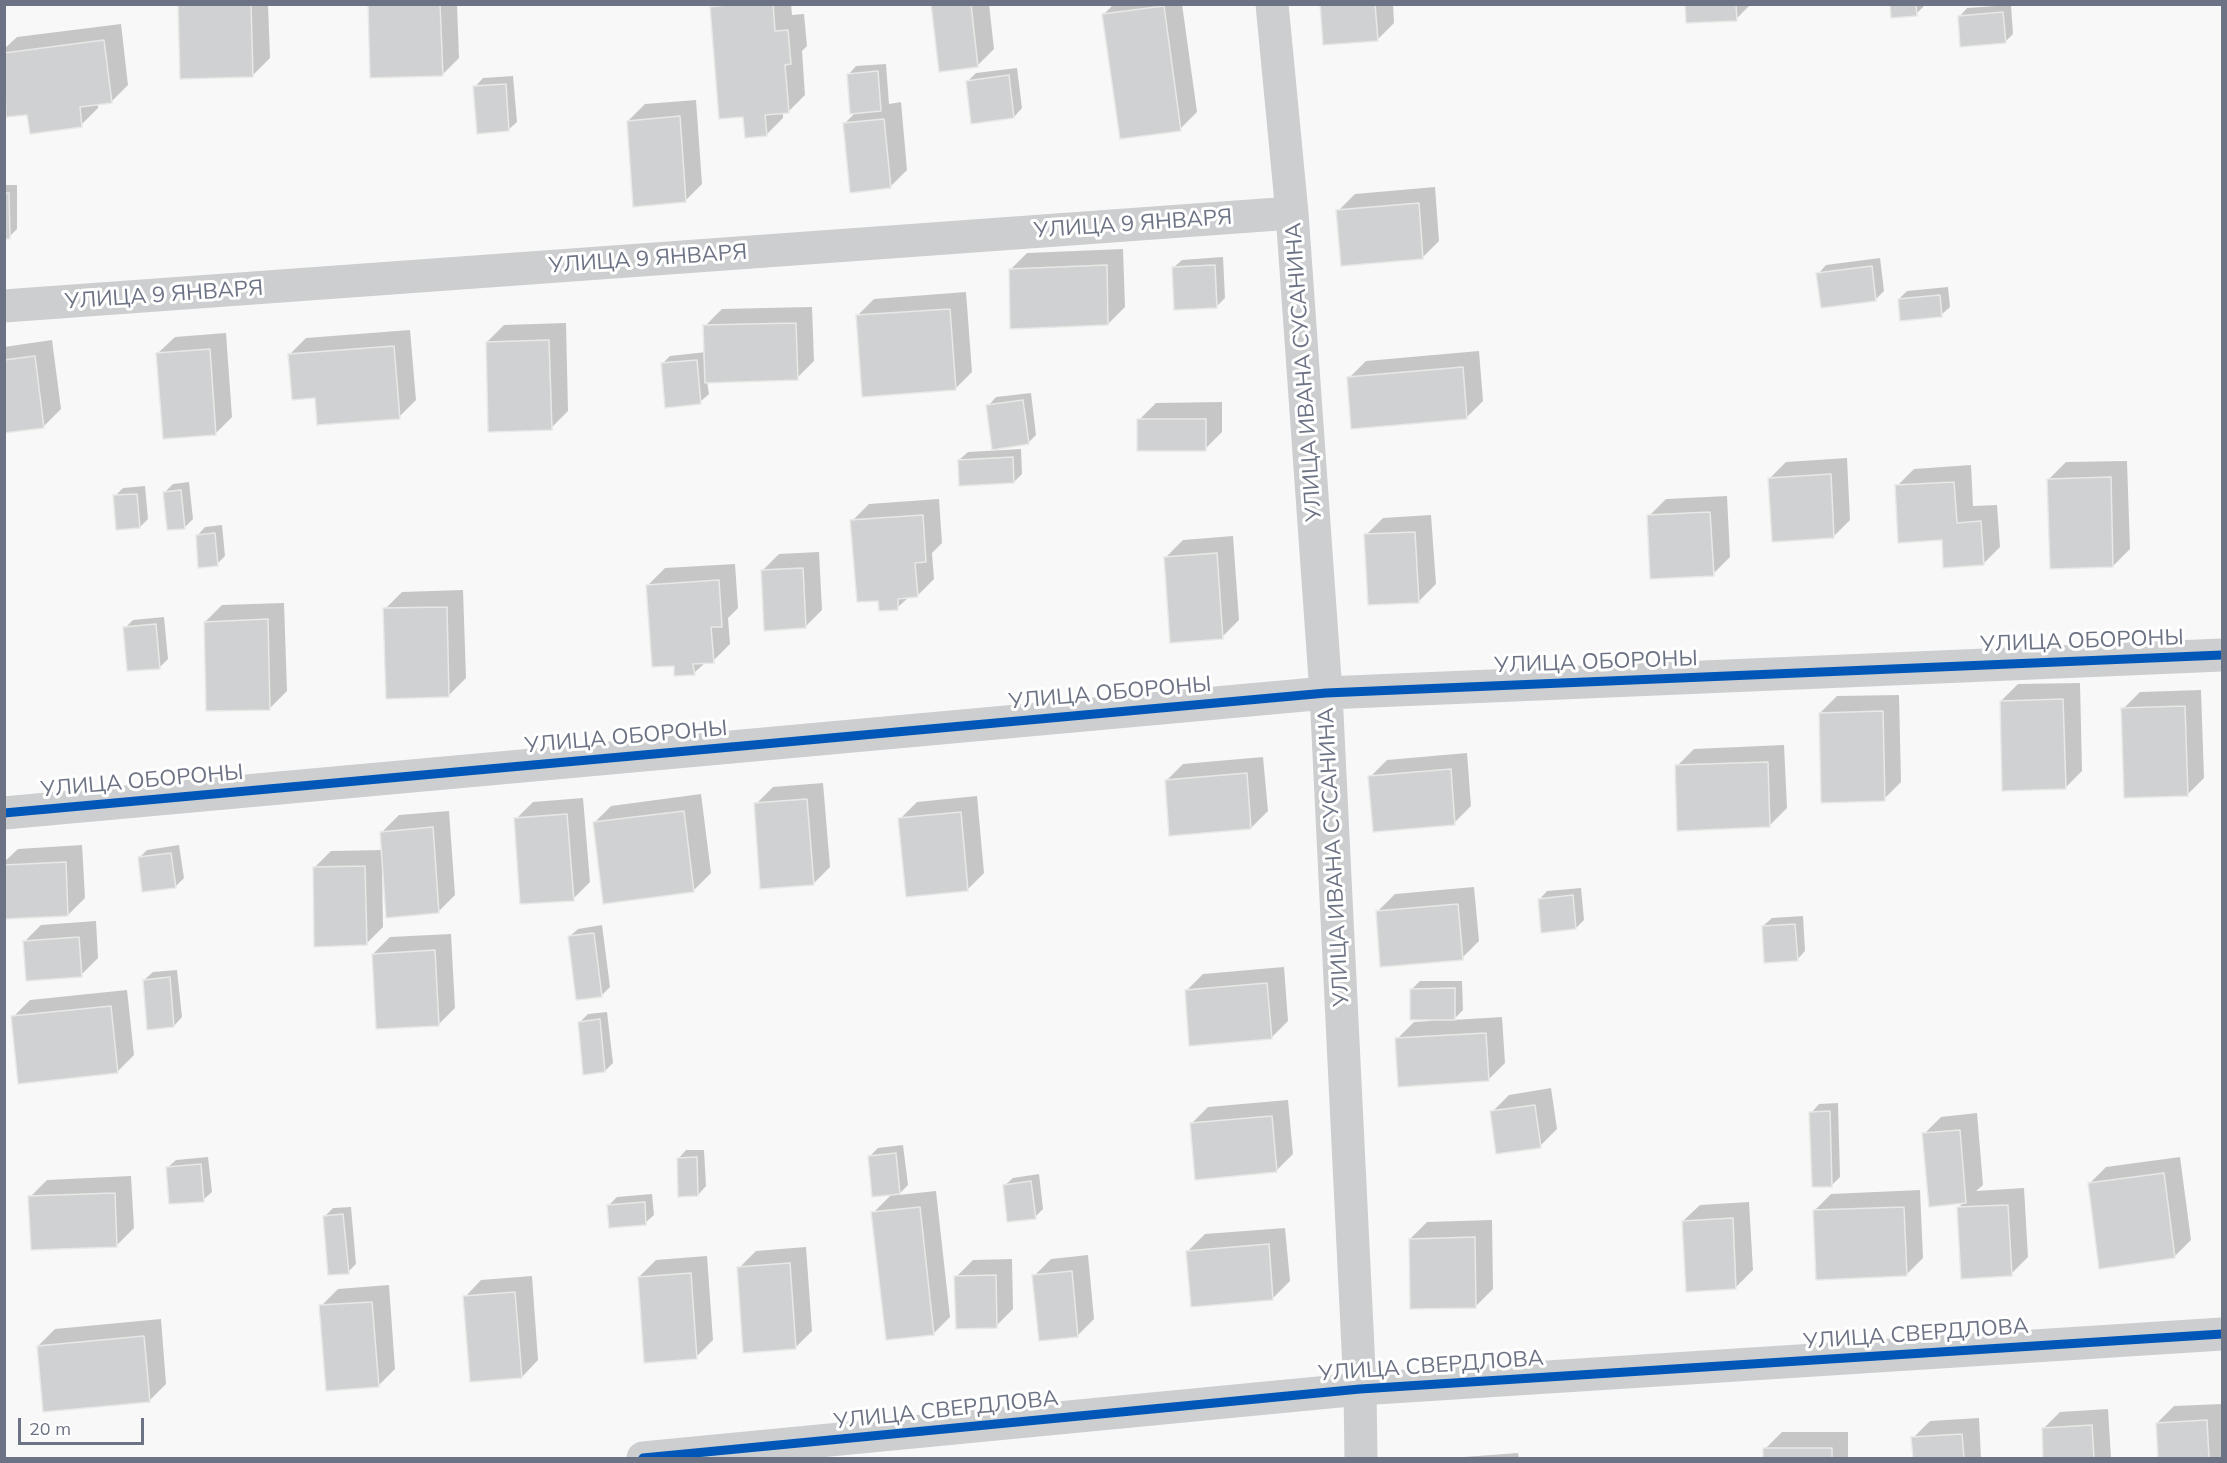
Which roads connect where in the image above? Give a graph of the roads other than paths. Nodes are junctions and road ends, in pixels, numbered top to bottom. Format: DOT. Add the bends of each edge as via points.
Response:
graph roads {
  1 [pos="1272,4"];
  2 [pos="1292,213"];
  3 [pos="4,306"];
  4 [pos="2223,655"];
  5 [pos="1326,693"];
  6 [pos="4,813"];
  7 [pos="2223,1334"];
  8 [pos="1360,1389"];
  9 [pos="643,1458"];
  10 [pos="1361,1458"];
  1 -- 2 [label="street, УЛИЦА ИВАНА СУСАНИНА"];
  2 -- 3 [label="street, УЛИЦА 9 ЯНВАРЯ"];
  2 -- 5 [label="street, УЛИЦА ИВАНА СУСАНИНА"];
  4 -- 5 [label="street, УЛИЦА ОБОРОНЫ"];
  5 -- 6 [label="street, УЛИЦА ОБОРОНЫ"];
  5 -- 8 [label="street, УЛИЦА ИВАНА СУСАНИНА"];
  7 -- 8 [label="street, УЛИЦА СВЕРДЛОВА"];
  8 -- 9 [label="street, УЛИЦА СВЕРДЛОВА"];
  8 -- 10 [label="street, УЛИЦА ИВАНА СУСАНИНА"];
}
